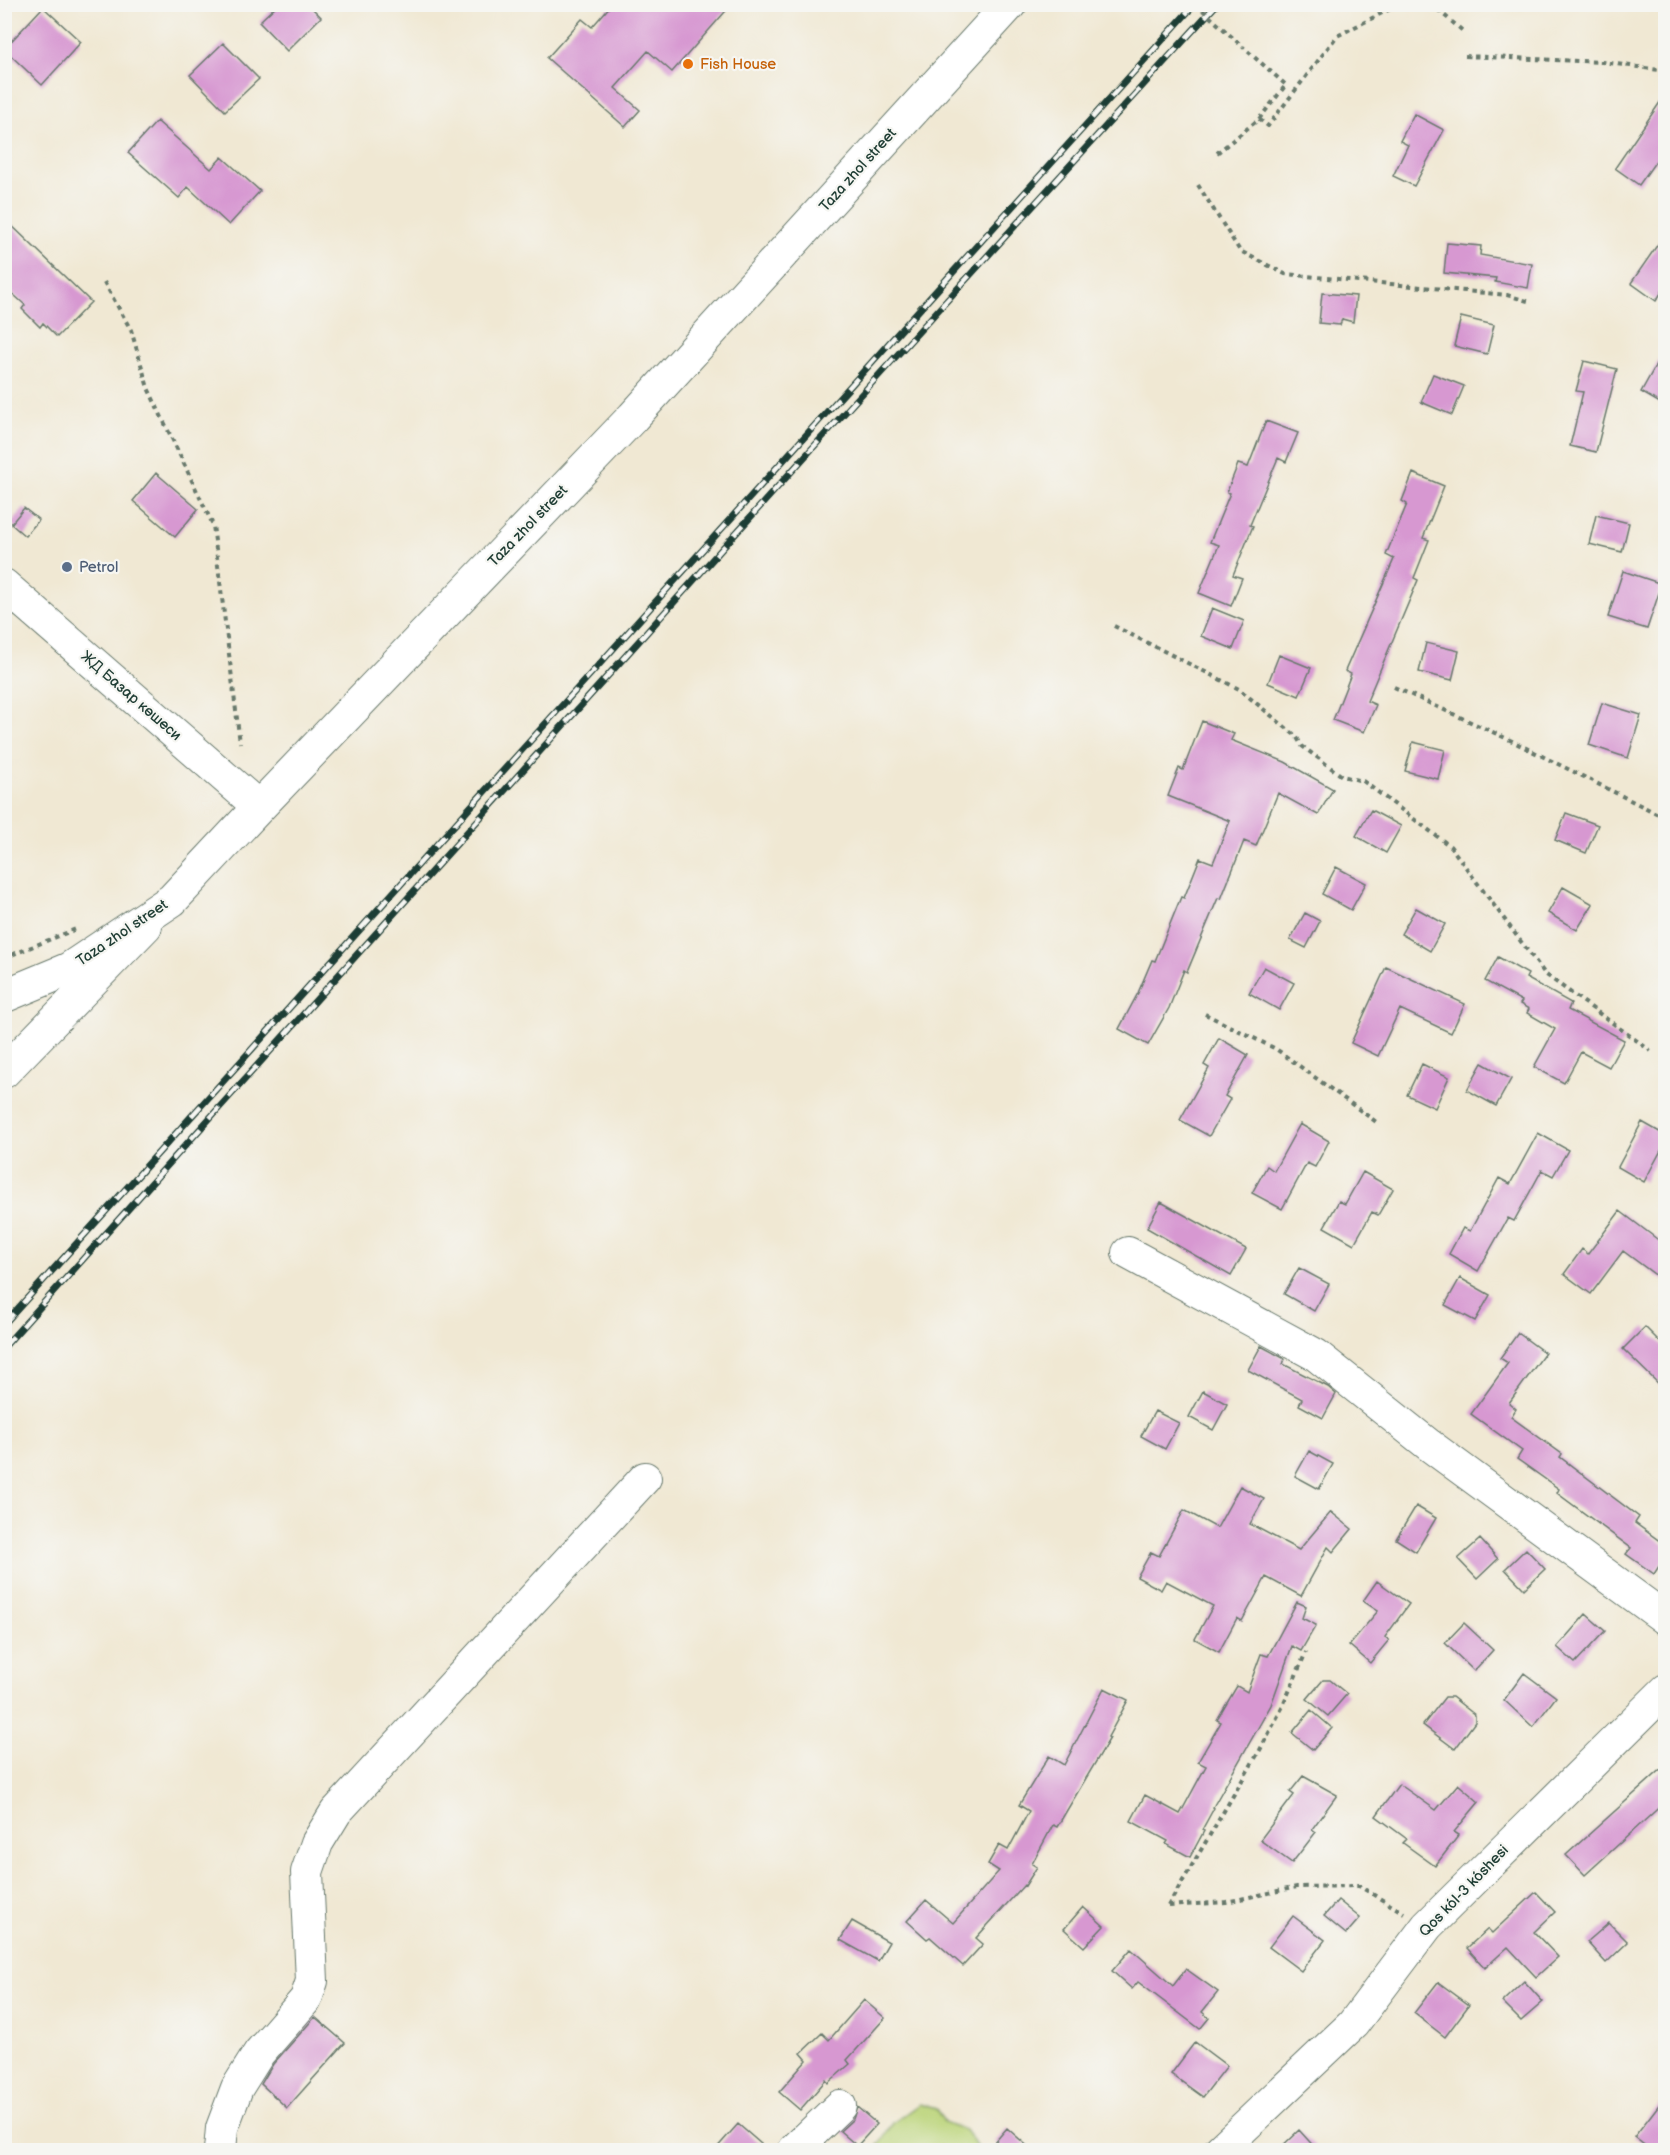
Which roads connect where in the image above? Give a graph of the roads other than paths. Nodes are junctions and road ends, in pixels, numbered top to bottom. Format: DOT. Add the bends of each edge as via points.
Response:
graph roads {
  1 [pos="1010,4"];
  2 [pos="4,585"];
  3 [pos="259,807"];
  4 [pos="172,900"];
  5 [pos="4,996"];
  6 [pos="4,1072"];
  7 [pos="1128,1252"];
  8 [pos="645,1478"];
  9 [pos="1665,1619"];
  10 [pos="1665,1690"];
  11 [pos="840,2106"];
  12 [pos="220,2151"];
  13 [pos="794,2151"];
  14 [pos="1220,2151"];
  1 -- 3 [label="main road, Taza zhol street" via="633,417"];
  2 -- 3 [label="street, ЖД Базар көшеси"];
  3 -- 4 [label="main road, Taza zhol street"];
  4 -- 5 [label="main road, Taza zhol street" via="69,969"];
  4 -- 6 [label="street"];
  7 -- 9 [label="street" via="1316,1355 1429,1445"];
  8 -- 12 [label="street" via="336,1812 317,1843 307,1872 312,1981 306,1999 259,2053 237,2088 222,2128"];
  10 -- 14 [label="street, Qos kól-3 kóshesi" via="1427,1926 1353,2024"];
  11 -- 13 [label="street"];
}
